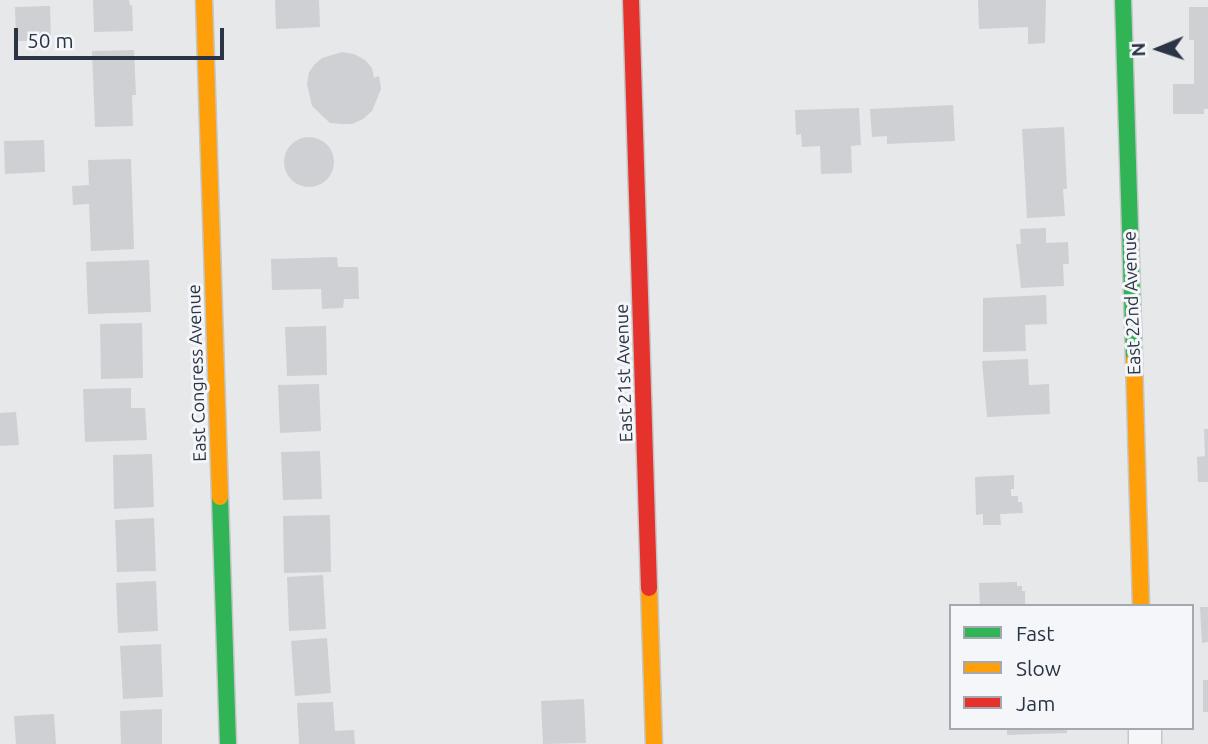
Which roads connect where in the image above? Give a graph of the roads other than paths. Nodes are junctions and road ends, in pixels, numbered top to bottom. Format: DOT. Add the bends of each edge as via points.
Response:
graph roads {
  1 [pos="204,0"];
  2 [pos="631,0"];
  3 [pos="1123,0"];
  4 [pos="1141,604"];
  5 [pos="228,744"];
  6 [pos="654,744"];
  1 -- 5 [label="street, East Congress Avenue"];
  2 -- 6 [label="street, East 21st Avenue"];
  3 -- 4 [label="street, East 22nd Avenue"];
}
